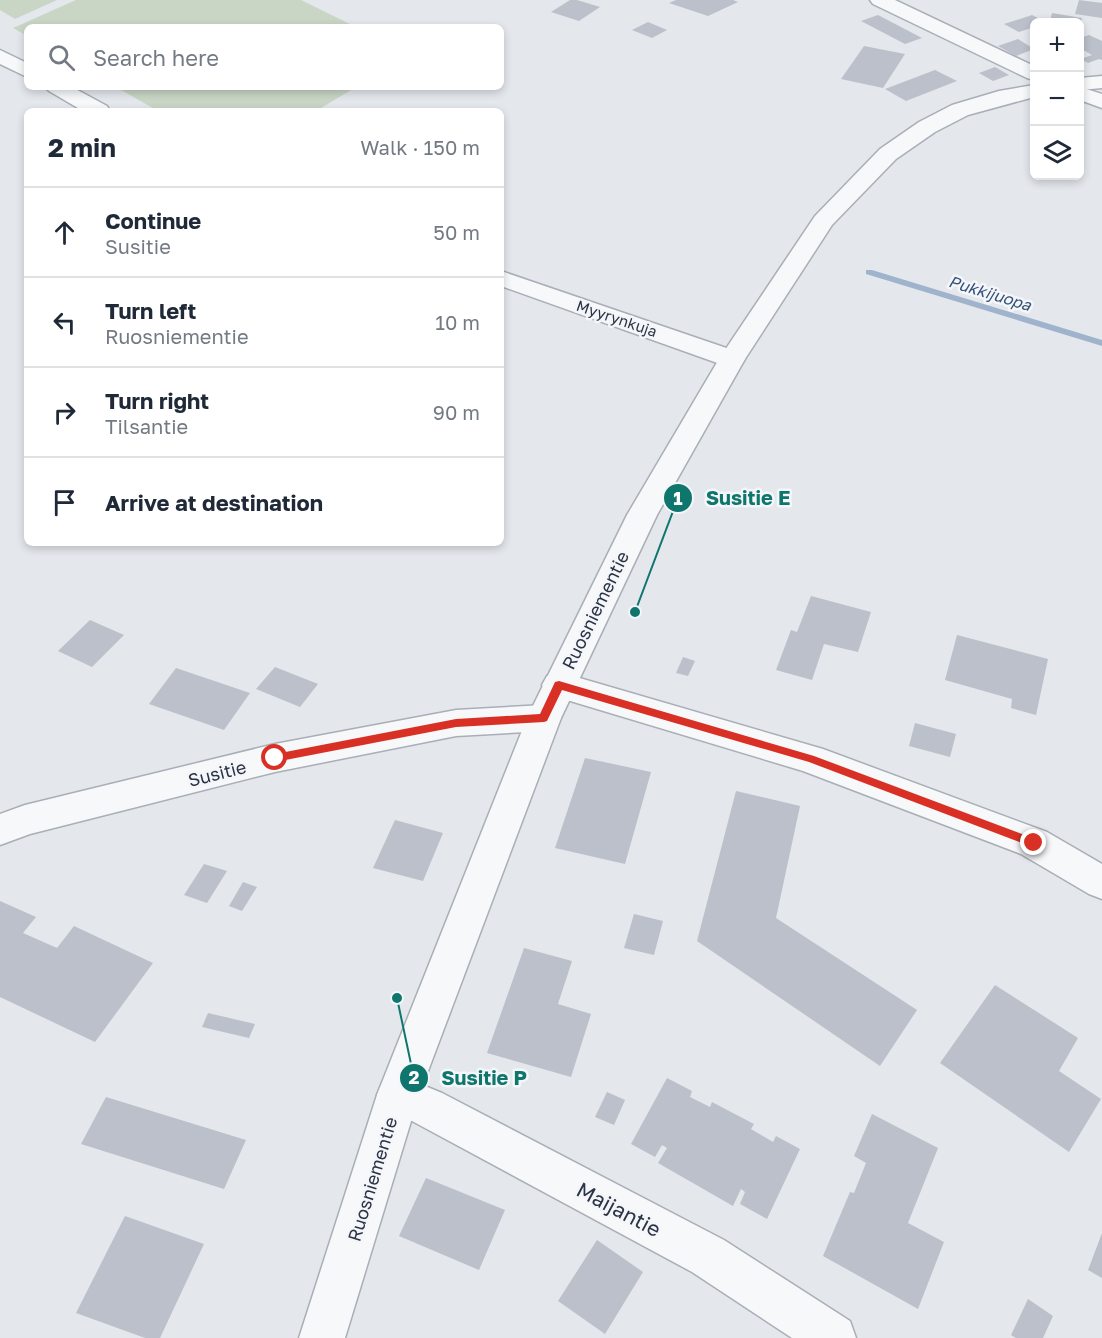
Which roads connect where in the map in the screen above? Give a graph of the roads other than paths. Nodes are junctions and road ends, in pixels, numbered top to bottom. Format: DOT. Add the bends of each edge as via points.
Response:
graph roads {
  1 [pos="880,0"];
  2 [pos="0,56"];
  3 [pos="24,69"];
  4 [pos="1031,72"];
  5 [pos="1102,82"];
  6 [pos="1084,84"];
  7 [pos="61,90"];
  8 [pos="1030,92"];
  9 [pos="1084,95"];
  10 [pos="1102,102"];
  11 [pos="94,108"];
  12 [pos="504,279"];
  13 [pos="732,359"];
  14 [pos="559,685"];
  15 [pos="544,718"];
  16 [pos="0,830"];
  17 [pos="1102,883"];
  18 [pos="398,1095"];
  19 [pos="322,1338"];
  20 [pos="833,1338"];
  1 -- 4 [label="street"];
  2 -- 3 [label="street"];
  5 -- 6 [label="street"];
  7 -- 11 [label="street"];
  8 -- 13 [label="street, Ruosniementie" via="960,110 888,154 823,221"];
  9 -- 10 [label="street"];
  12 -- 13 [label="street, Myyrynkuja"];
  13 -- 14 [label="street, Ruosniementie" via="642,515"];
  14 -- 15 [label="street, Ruosniementie"];
  14 -- 17 [label="street" via="811,759 1034,843"];
  15 -- 16 [label="street, Susitie" via="456,723 275,758 25,820"];
  15 -- 18 [label="street, Ruosniementie"];
  18 -- 19 [label="street, Ruosniementie"];
  18 -- 20 [label="street, Maijantie" via="708,1256"];
}
